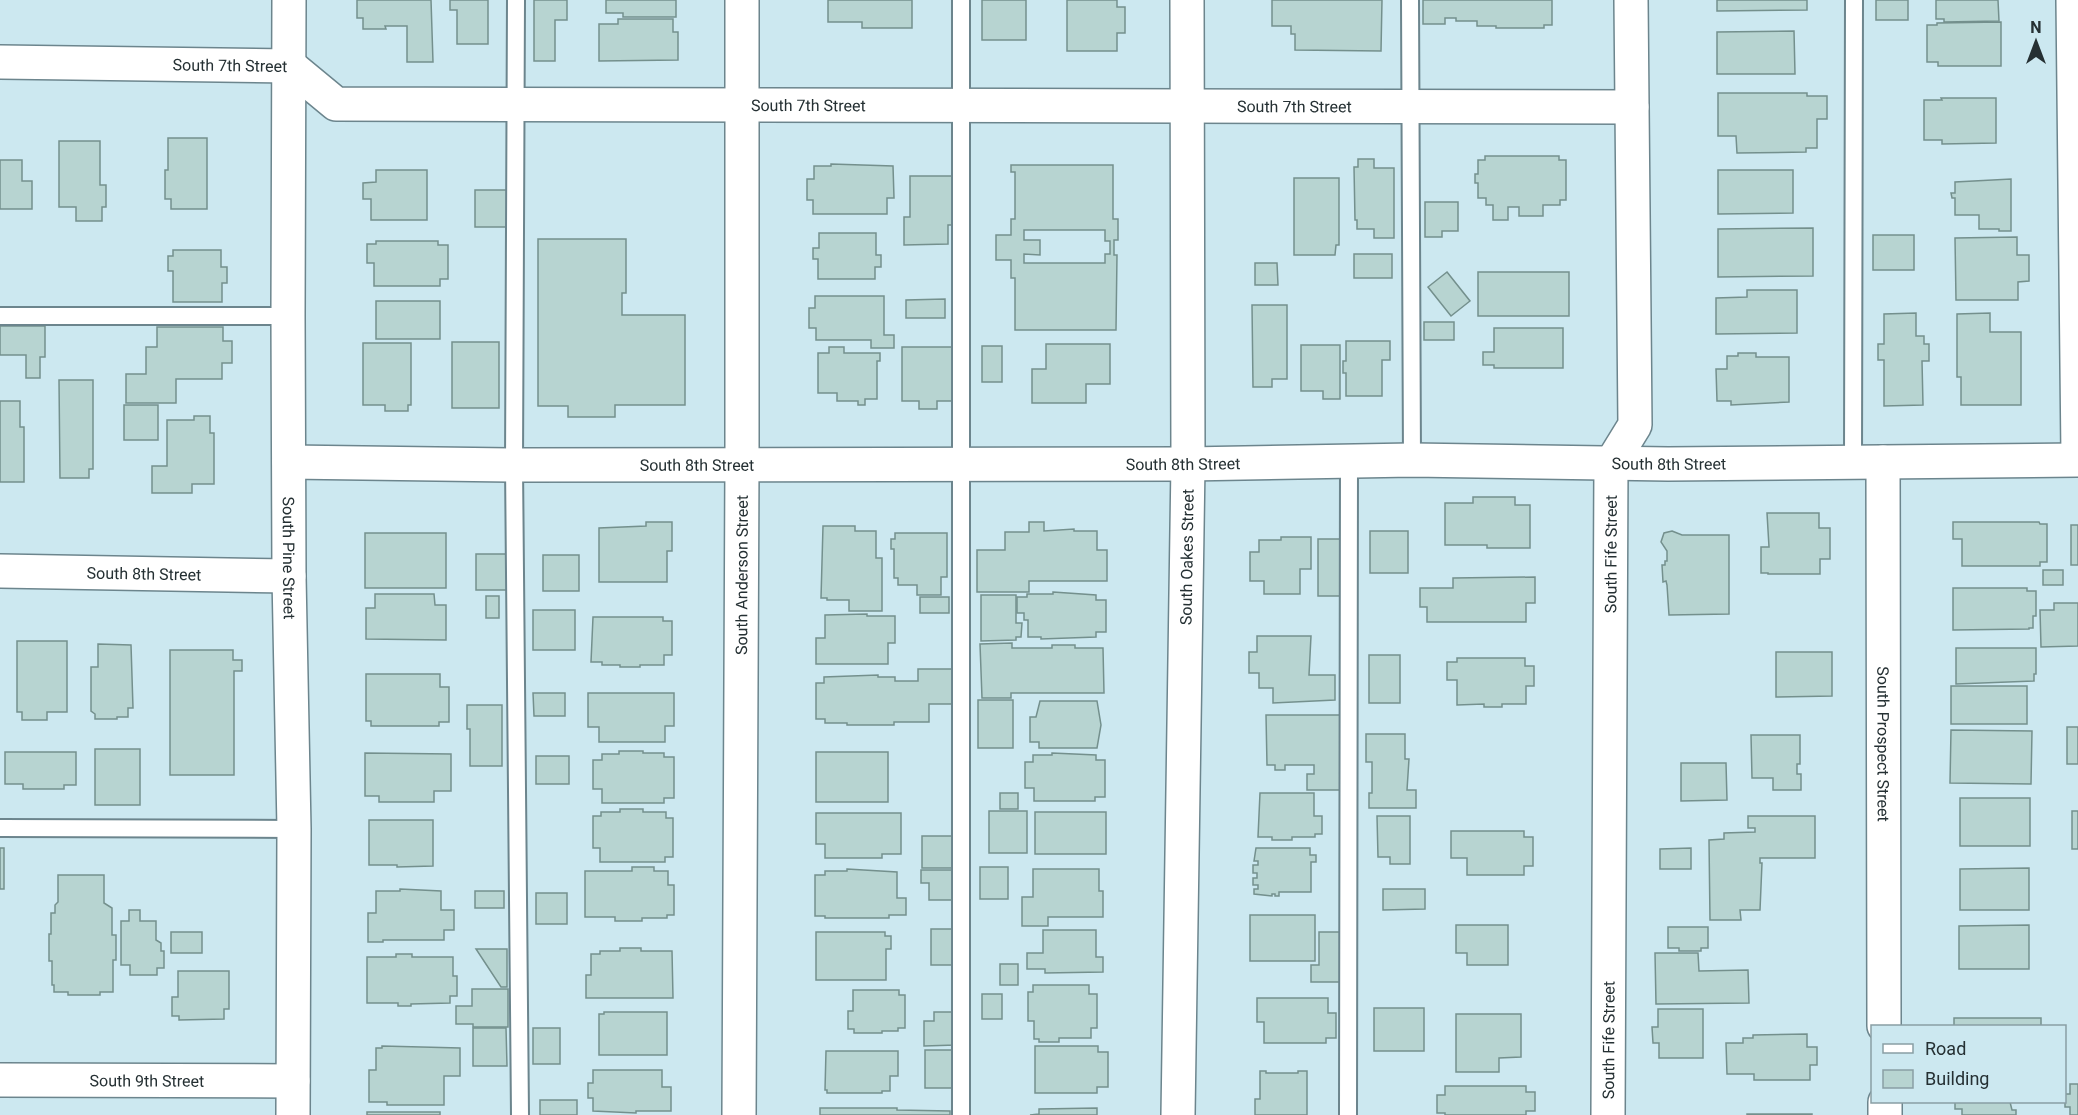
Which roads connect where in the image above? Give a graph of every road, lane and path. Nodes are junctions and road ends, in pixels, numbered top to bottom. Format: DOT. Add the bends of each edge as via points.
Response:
graph roads {
  1 [pos="290,0"];
  2 [pos="516,0"];
  3 [pos="742,0"];
  4 [pos="961,0"];
  5 [pos="1187,0"];
  6 [pos="1410,0"];
  7 [pos="1631,0"];
  8 [pos="1854,0"];
  9 [pos="2073,0"];
  10 [pos="0,62"];
  11 [pos="290,66"];
  12 [pos="516,105"];
  13 [pos="742,106"];
  14 [pos="961,106"];
  15 [pos="1187,106"];
  16 [pos="1410,107"];
  17 [pos="1632,107"];
  18 [pos="0,316"];
  19 [pos="288,316"];
  20 [pos="2078,455"];
  21 [pos="1412,460"];
  22 [pos="2078,460"];
  23 [pos="1349,461"];
  24 [pos="289,462"];
  25 [pos="1868,462"];
  26 [pos="742,464"];
  27 [pos="961,464"];
  28 [pos="1188,464"];
  29 [pos="1611,464"];
  30 [pos="514,465"];
  31 [pos="0,571"];
  32 [pos="289,576"];
  33 [pos="0,828"];
  34 [pos="294,829"];
  35 [pos="1884,1025"];
  36 [pos="0,1080"];
  37 [pos="293,1081"];
  38 [pos="293,1115"];
  39 [pos="520,1115"];
  40 [pos="739,1115"];
  41 [pos="961,1115"];
  42 [pos="1178,1115"];
  43 [pos="1348,1115"];
  44 [pos="1608,1115"];
  1 -- 11 [label="street, South Pine Street"];
  2 -- 12 [label="lane"];
  3 -- 13 [label="street, South Anderson Street"];
  4 -- 14 [label="lane"];
  5 -- 15 [label="street, South Oakes Street"];
  6 -- 16 [label="lane"];
  7 -- 17 [label="street"];
  8 -- 25 [label="lane"];
  9 -- 20 [label="street"];
  10 -- 11 [label="street, South 7th Street"];
  11 -- 12 [label="street, South 7th Street" via="336,104"];
  11 -- 19 [label="street, South Pine Street"];
  12 -- 13 [label="street, South 7th Street"];
  12 -- 30 [label="lane"];
  13 -- 14 [label="street, South 7th Street"];
  13 -- 26 [label="street, South Anderson Street"];
  14 -- 15 [label="street, South 7th Street"];
  14 -- 27 [label="lane"];
  15 -- 16 [label="street, South 7th Street"];
  15 -- 28 [label="street, South Oakes Street"];
  16 -- 17 [label="street, South 7th Street"];
  16 -- 21 [label="lane"];
  17 -- 29 [label="street" via="1635,425"];
  18 -- 19 [label="lane"];
  19 -- 24 [label="street, South Pine Street"];
  21 -- 23 [label="street, South 8th Street"];
  21 -- 29 [label="street, South 8th Street"];
  22 -- 25 [label="street, South 8th Street"];
  23 -- 28 [label="street, South 8th Street"];
  23 -- 43 [label="lane"];
  24 -- 30 [label="street, South 8th Street"];
  24 -- 32 [label="street, South Pine Street"];
  25 -- 29 [label="street, South 8th Street"];
  25 -- 35 [label="street, South Prospect Street"];
  26 -- 27 [label="street, South 8th Street"];
  26 -- 30 [label="street, South 8th Street"];
  26 -- 40 [label="street, South Anderson Street"];
  27 -- 28 [label="street, South 8th Street"];
  27 -- 41 [label="lane"];
  28 -- 42 [label="street, South Oakes Street"];
  29 -- 44 [label="street, South Fife Street"];
  30 -- 39 [label="lane"];
  31 -- 32 [label="street, South 8th Street"];
  32 -- 34 [label="street, South Pine Street"];
  33 -- 34 [label="lane"];
  34 -- 37 [label="street, South Pine Street"];
  36 -- 37 [label="street, South 9th Street"];
  37 -- 38 [label="street, South Pine Street"];
}
